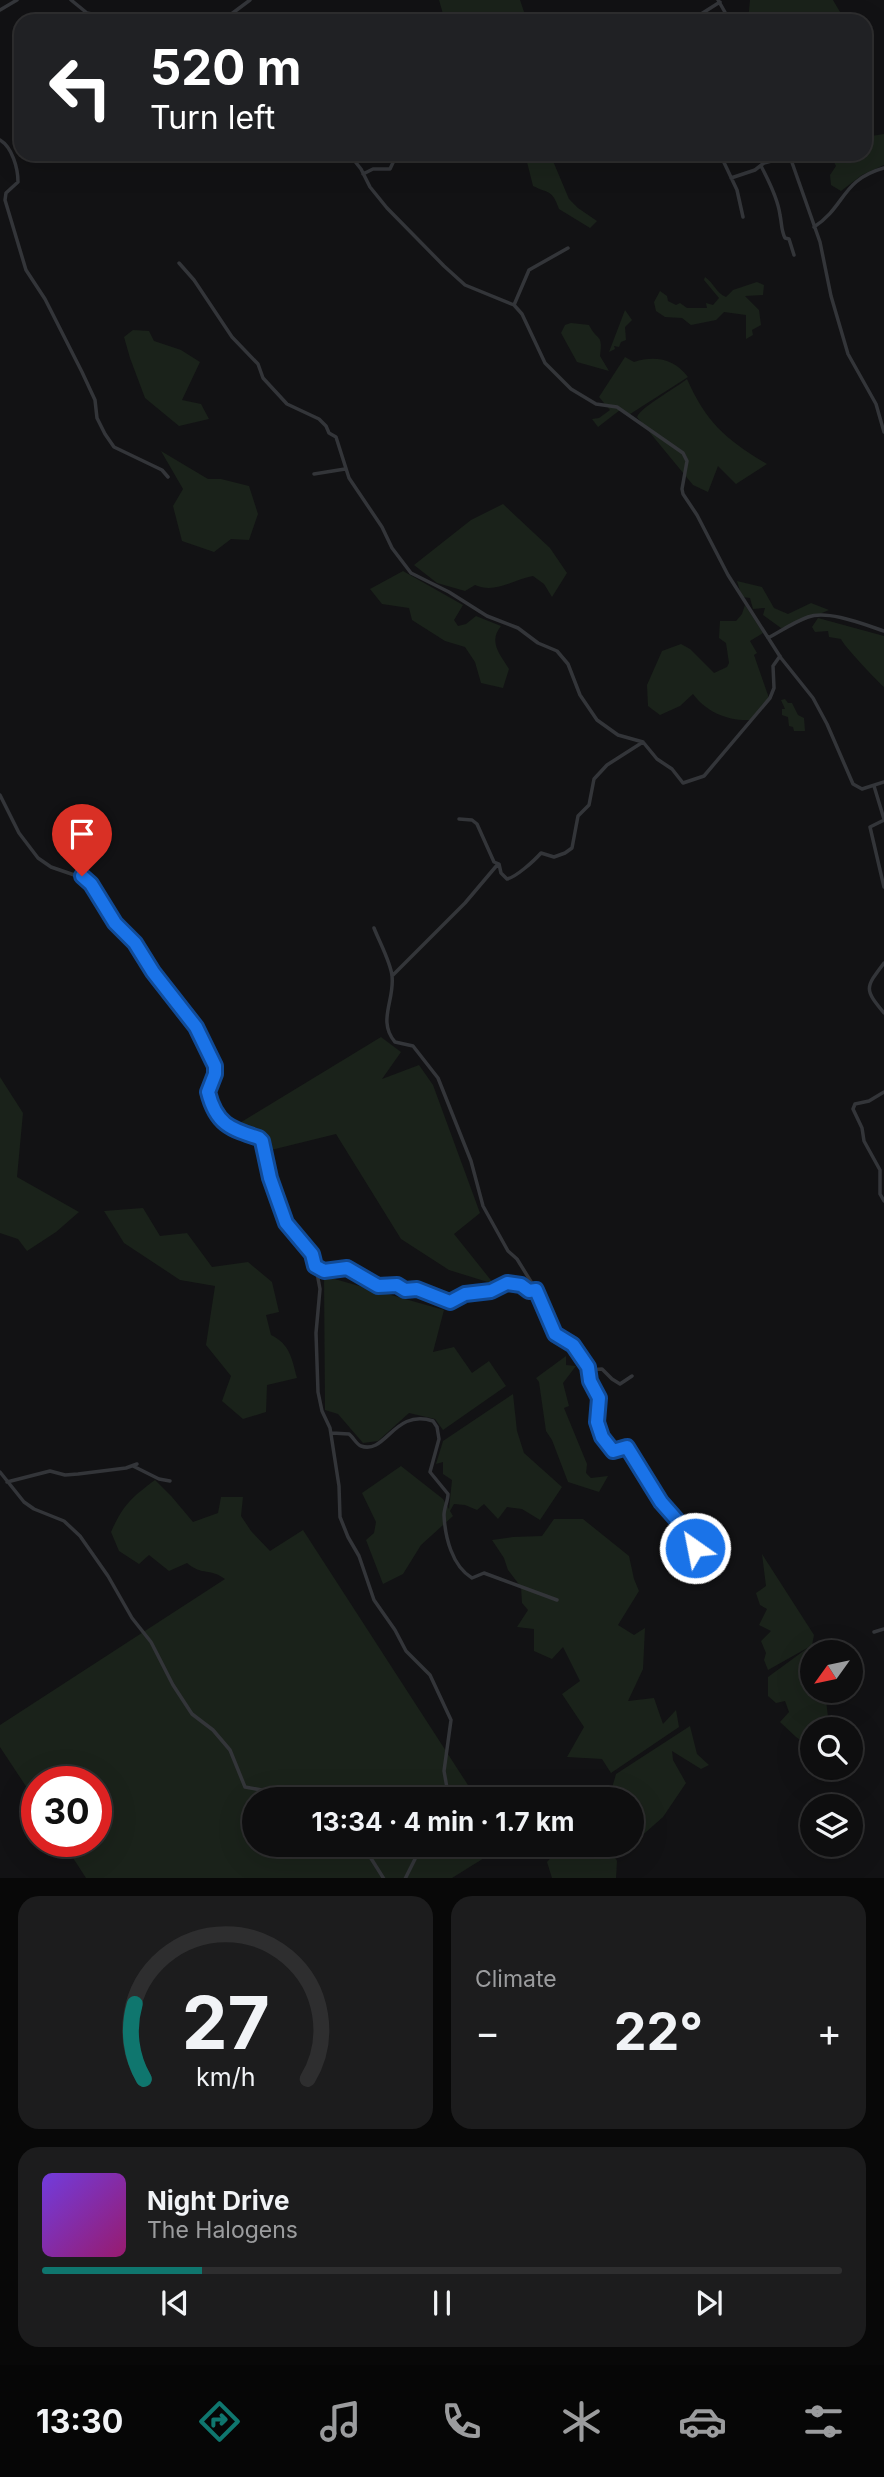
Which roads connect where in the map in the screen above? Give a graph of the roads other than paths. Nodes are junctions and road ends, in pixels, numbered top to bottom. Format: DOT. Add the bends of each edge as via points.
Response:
graph roads {
  1 [pos="17,0"];
  2 [pos="71,0"];
  3 [pos="250,0"];
  4 [pos="719,1"];
  5 [pos="0,10"];
  6 [pos="92,14"];
  7 [pos="231,14"];
  8 [pos="700,14"];
  9 [pos="0,140"];
  10 [pos="354,161"];
  11 [pos="394,161"];
  12 [pos="723,161"];
  13 [pos="774,161"];
  14 [pos="792,161"];
  15 [pos="761,166"];
  16 [pos="884,168"];
  17 [pos="363,174"];
  18 [pos="731,178"];
  19 [pos="743,217"];
  20 [pos="814,227"];
  21 [pos="568,248"];
  22 [pos="794,254"];
  23 [pos="179,263"];
  24 [pos="514,305"];
  25 [pos="884,432"];
  26 [pos="345,469"];
  27 [pos="314,474"];
  28 [pos="168,477"];
  29 [pos="884,631"];
  30 [pos="768,638"];
  31 [pos="780,656"];
  32 [pos="643,742"];
  33 [pos="884,782"];
  34 [pos="874,786"];
  35 [pos="0,796"];
  36 [pos="459,819"];
  37 [pos="884,819"];
  38 [pos="498,864"];
  39 [pos="884,887"];
  40 [pos="374,928"];
  41 [pos="884,963"];
  42 [pos="392,976"];
  43 [pos="884,1013"];
  44 [pos="884,1091"];
  45 [pos="884,1201"];
  46 [pos="315,1266"];
  47 [pos="536,1290"];
  48 [pos="589,1370"];
  49 [pos="632,1376"];
  50 [pos="331,1433"];
  51 [pos="0,1472"];
  52 [pos="170,1481"];
  53 [pos="7,1482"];
  54 [pos="699,1569"];
  55 [pos="557,1600"];
  56 [pos="884,1629"];
  57 [pos="874,1632"];
  58 [pos="245,1787"];
  59 [pos="447,1787"];
  60 [pos="370,1857"];
  61 [pos="415,1857"];
  62 [pos="384,1878"];
  63 [pos="405,1878"];
  1 -- 5 [label="street"];
  2 -- 6 [label="street"];
  3 -- 7 [label="street"];
  4 -- 8 [label="street"];
  9 -- 28 [label="street" via="9,148 17,171 18,182 5,200 26,270 82,372 103,432 114,447"];
  10 -- 17 [label="street"];
  11 -- 17 [label="street" via="390,169"];
  12 -- 18 [label="street"];
  13 -- 15 [label="street"];
  14 -- 20 [label="street"];
  15 -- 18 [label="street"];
  15 -- 22 [label="street" via="775,195 781,232"];
  16 -- 20 [label="street" via="850,186 830,215"];
  17 -- 24 [label="street" via="387,208 466,285"];
  18 -- 19 [label="street"];
  20 -- 25 [label="street" via="848,354 876,404"];
  21 -- 24 [label="street" via="529,270"];
  23 -- 26 [label="street" via="232,337 258,364 263,378 287,404 321,421 336,437"];
  24 -- 30 [label="street" via="545,363 571,389 596,404 617,407 683,453 687,461 683,494"];
  26 -- 27 [label="street"];
  26 -- 32 [label="street" via="411,573 557,651 597,720 618,735"];
  29 -- 30 [label="street" via="822,615 807,617"];
  30 -- 31 [label="street"];
  31 -- 32 [label="street" via="773,666 773,695 702,778 683,783"];
  31 -- 34 [label="street" via="813,698 853,784 862,789"];
  32 -- 38 [label="street" via="594,779 589,805 578,817 574,846 569,851 554,857 541,853 508,879"];
  33 -- 34 [label="street"];
  34 -- 37 [label="street"];
  35 -- 46 [label="street" via="38,858 86,879 115,923 187,1012 215,1066 208,1092 213,1107 232,1130 262,1141 286,1223 312,1254"];
  36 -- 38 [label="street" via="477,824"];
  37 -- 39 [label="street" via="870,827"];
  38 -- 42 [label="street"];
  40 -- 42 [label="street"];
  41 -- 43 [label="street" via="869,991"];
  42 -- 47 [label="street" via="388,1032 396,1042 413,1046 438,1078 471,1161 483,1206"];
  44 -- 45 [label="street" via="855,1104 853,1110 879,1169"];
  46 -- 47 [label="street" via="324,1271 347,1268 378,1286 417,1289 450,1302 507,1283"];
  46 -- 50 [label="street" via="320,1289 318,1391"];
  47 -- 48 [label="street" via="555,1334 573,1345"];
  48 -- 49 [label="street" via="603,1370 620,1384"];
  48 -- 54 [label="street" via="599,1398 597,1418 602,1437 613,1451 627,1447 661,1502 692,1538"];
  50 -- 55 [label="street" via="349,1434 364,1447 380,1444 414,1418 433,1421 439,1439 430,1472 448,1494 445,1530 463,1570 472,1578 484,1573"];
  50 -- 59 [label="street" via="340,1517 371,1593 401,1645 430,1675 451,1720 444,1771"];
  51 -- 53 [label="street"];
  52 -- 53 [label="street" via="135,1465 65,1475 50,1471"];
  53 -- 58 [label="street" via="34,1509 76,1530 151,1642 192,1714 230,1750"];
  56 -- 57 [label="street"];
  60 -- 62 [label="street"];
  61 -- 63 [label="street"];
}
